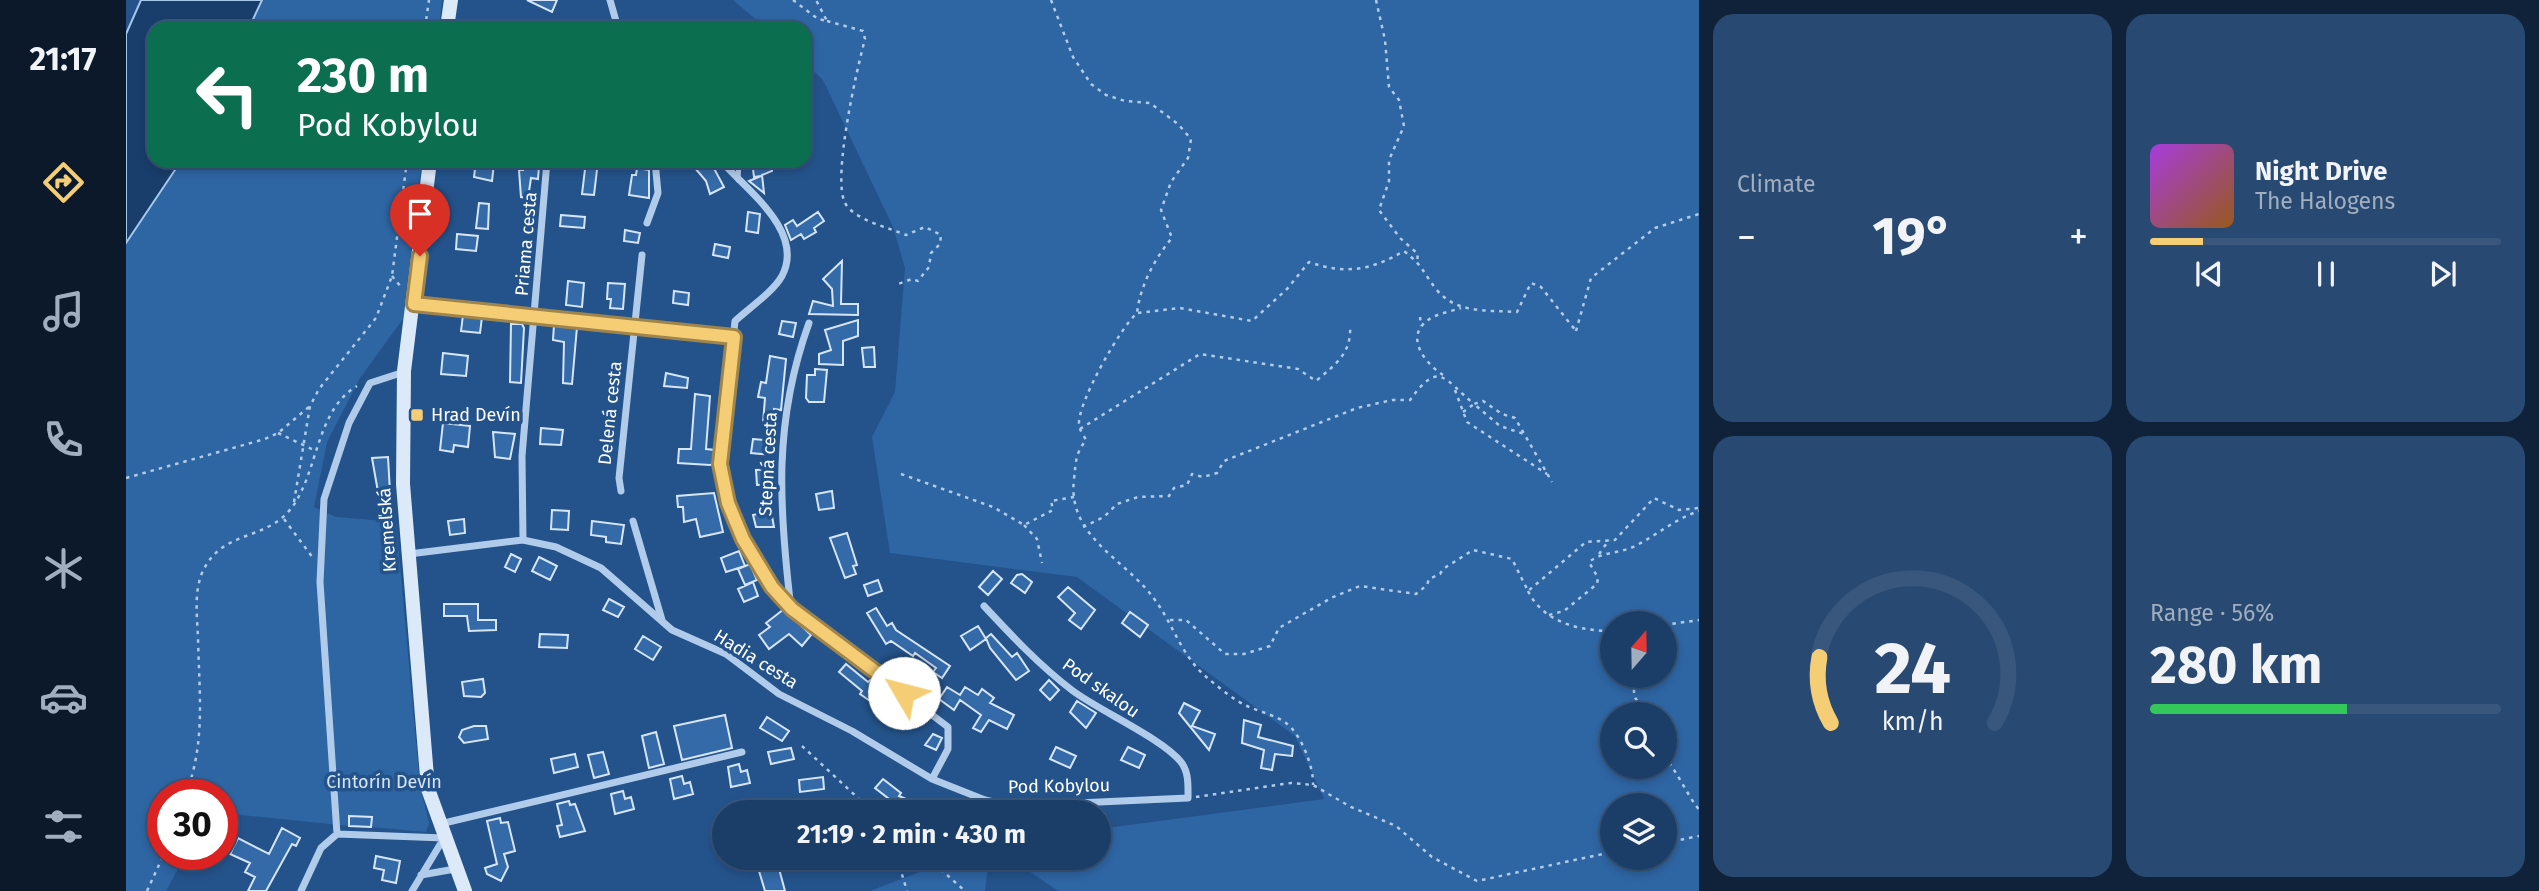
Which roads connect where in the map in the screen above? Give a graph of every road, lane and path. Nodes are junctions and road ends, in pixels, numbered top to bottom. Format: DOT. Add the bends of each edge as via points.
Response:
graph roads {
  1 [pos="429,0"];
  2 [pos="451,0"];
  3 [pos="610,0"];
  4 [pos="793,0"];
  5 [pos="816,0"];
  6 [pos="1051,0"];
  7 [pos="1376,0"];
  8 [pos="426,21"];
  9 [pos="448,21"];
  10 [pos="616,21"];
  11 [pos="827,21"];
  12 [pos="406,168"];
  13 [pos="429,168"];
  14 [pos="546,168"];
  15 [pos="656,168"];
  16 [pos="727,168"];
  17 [pos="738,168"];
  18 [pos="738,180"];
  19 [pos="1699,214"];
  20 [pos="647,223"];
  21 [pos="642,256"];
  22 [pos="1417,261"];
  23 [pos="898,284"];
  24 [pos="414,304"];
  25 [pos="1461,308"];
  26 [pos="1137,313"];
  27 [pos="535,316"];
  28 [pos="1420,317"];
  29 [pos="809,323"];
  30 [pos="1350,325"];
  31 [pos="635,326"];
  32 [pos="1422,326"];
  33 [pos="734,337"];
  34 [pos="404,371"];
  35 [pos="1445,377"];
  36 [pos="370,383"];
  37 [pos="1454,386"];
  38 [pos="1474,404"];
  39 [pos="310,406"];
  40 [pos="1462,413"];
  41 [pos="1080,429"];
  42 [pos="278,433"];
  43 [pos="1524,434"];
  44 [pos="303,446"];
  45 [pos="317,451"];
  46 [pos="901,474"];
  47 [pos="1548,475"];
  48 [pos="126,478"];
  49 [pos="1552,482"];
  50 [pos="621,491"];
  51 [pos="1074,497"];
  52 [pos="293,505"];
  53 [pos="1699,510"];
  54 [pos="284,519"];
  55 [pos="633,520"];
  56 [pos="1024,525"];
  57 [pos="1083,527"];
  58 [pos="523,540"];
  59 [pos="1609,540"];
  60 [pos="1599,554"];
  61 [pos="407,555"];
  62 [pos="1042,563"];
  63 [pos="321,568"];
  64 [pos="1528,591"];
  65 [pos="984,606"];
  66 [pos="792,609"];
  67 [pos="1549,615"];
  68 [pos="1169,620"];
  69 [pos="1699,620"];
  70 [pos="662,621"];
  71 [pos="1677,623"];
  72 [pos="1600,631"];
  73 [pos="802,746"];
  74 [pos="742,752"];
  75 [pos="1677,774"];
  76 [pos="191,779"];
  77 [pos="932,779"];
  78 [pos="1313,785"];
  79 [pos="1188,798"];
  80 [pos="860,800"];
  81 [pos="1699,809"];
  82 [pos="441,831"];
  83 [pos="337,834"];
  84 [pos="1699,836"];
  85 [pos="1677,840"];
  86 [pos="1600,855"];
  87 [pos="456,869"];
  88 [pos="157,870"];
  89 [pos="901,870"];
  90 [pos="941,870"];
  91 [pos="421,875"];
  92 [pos="147,891"];
  93 [pos="301,891"];
  94 [pos="412,891"];
  95 [pos="464,891"];
  96 [pos="907,891"];
  97 [pos="965,891"];
  1 -- 8 [label="path"];
  2 -- 9 [label="street"];
  3 -- 10 [label="street"];
  4 -- 11 [label="path"];
  5 -- 11 [label="path"];
  6 -- 26 [label="path" via="1073,57 1091,84 1106,95 1150,103 1191,139 1188,158 1171,182 1161,209 1172,238 1149,274 1137,300"];
  7 -- 22 [label="path" via="1389,87 1399,100 1404,126 1389,160 1389,181 1379,210 1418,254"];
  11 -- 23 [label="path" via="857,27 865,39 841,165 845,203 906,235 925,228 941,235 924,275 918,281"];
  12 -- 39 [label="path" via="392,276 376,318"];
  13 -- 24 [label="street, Kremeľská"];
  14 -- 27 [label="street, Priama cesta"];
  15 -- 20 [label="street" via="658,193"];
  16 -- 18 [label="street"];
  17 -- 18 [label="lane"];
  18 -- 33 [label="street" via="784,231 790,253 781,278 736,321"];
  19 -- 25 [label="path" via="1655,228 1591,278 1576,331 1541,287 1531,283 1517,312"];
  21 -- 31 [label="street, Delená cesta"];
  22 -- 25 [label="path" via="1434,287"];
  22 -- 26 [label="path" via="1404,251 1369,269 1325,268 1309,262 1252,321 1180,308"];
  24 -- 27 [label="street"];
  24 -- 34 [label="street, Kremeľská"];
  25 -- 32 [label="path" via="1433,317"];
  26 -- 41 [label="path" via="1090,384"];
  27 -- 31 [label="street"];
  27 -- 58 [label="street, Priama cesta" via="522,456"];
  28 -- 32 [label="path"];
  29 -- 66 [label="street, Stepná cesta" via="786,409 782,459 780,522"];
  30 -- 41 [label="path" via="1351,342 1335,366 1316,381 1298,369 1200,354"];
  31 -- 33 [label="street"];
  31 -- 50 [label="street, Delená cesta"];
  32 -- 35 [label="path" via="1417,344 1426,364"];
  33 -- 66 [label="street" via="720,464 728,503 743,539 772,587"];
  34 -- 36 [label="street"];
  34 -- 61 [label="street, Kremeľská"];
  35 -- 37 [label="path"];
  35 -- 57 [label="path" via="1436,374 1426,379 1410,400 1357,408 1224,461 1217,473 1192,474 1187,485 1174,488 1169,496 1139,497 1117,504"];
  36 -- 45 [label="path" via="348,391 335,405"];
  36 -- 63 [label="street" via="330,472"];
  37 -- 38 [label="path"];
  37 -- 40 [label="path"];
  38 -- 40 [label="path"];
  38 -- 43 [label="path" via="1500,426"];
  38 -- 43 [label="path" via="1483,401 1516,418"];
  39 -- 42 [label="path"];
  39 -- 44 [label="path"];
  40 -- 47 [label="path" via="1477,430"];
  41 -- 51 [label="path" via="1086,440 1074,462"];
  42 -- 44 [label="path"];
  42 -- 48 [label="path"];
  43 -- 47 [label="path"];
  44 -- 45 [label="path"];
  44 -- 52 [label="path"];
  45 -- 52 [label="path"];
  46 -- 56 [label="path" via="993,507"];
  47 -- 49 [label="path"];
  51 -- 56 [label="path" via="1051,501 1054,510"];
  51 -- 57 [label="path"];
  52 -- 54 [label="path"];
  53 -- 59 [label="path" via="1679,510 1654,498 1615,540"];
  53 -- 60 [label="path" via="1634,547"];
  54 -- 63 [label="path"];
  54 -- 76 [label="path" via="226,545 201,578 197,608 200,748"];
  55 -- 70 [label="street"];
  56 -- 62 [label="path" via="1037,540"];
  57 -- 68 [label="path" via="1142,584"];
  58 -- 61 [label="street, Hadia cesta"];
  58 -- 70 [label="street, Hadia cesta" via="556,547 601,568"];
  59 -- 60 [label="path"];
  59 -- 64 [label="path" via="1586,542"];
  60 -- 67 [label="path" via="1589,562 1597,584 1564,611"];
  61 -- 82 [label="street, Kremeľská" via="428,789"];
  63 -- 83 [label="street"];
  64 -- 67 [label="path" via="1534,605"];
  64 -- 68 [label="path" via="1512,559 1473,550 1429,579 1416,594 1360,586 1331,597 1279,628 1270,646 1244,654 1225,654 1186,620"];
  65 -- 79 [label="street, Pod skalou" via="1026,651 1074,692 1182,762"];
  66 -- 77 [label="street" via="948,727 948,748"];
  67 -- 72 [label="path" via="1583,630"];
  68 -- 78 [label="path" via="1178,643 1205,675 1244,705 1288,724 1314,774"];
  69 -- 71 [label="path"];
  70 -- 77 [label="street, Hadia cesta" via="726,654 779,694"];
  73 -- 80 [label="path"];
  74 -- 82 [label="street"];
  75 -- 81 [label="path"];
  77 -- 79 [label="street, Pod Kobylou" via="1012,806"];
  78 -- 79 [label="path" via="1291,783"];
  78 -- 86 [label="path" via="1396,825 1432,857 1477,881"];
  82 -- 83 [label="street"];
  82 -- 87 [label="street, Kremeľská"];
  82 -- 91 [label="street"];
  83 -- 93 [label="street" via="321,848"];
  84 -- 85 [label="path"];
  87 -- 91 [label="street"];
  87 -- 95 [label="street, Kremeľská"];
  88 -- 92 [label="path"];
  89 -- 96 [label="path"];
  90 -- 97 [label="path"];
  91 -- 94 [label="street"];
}
